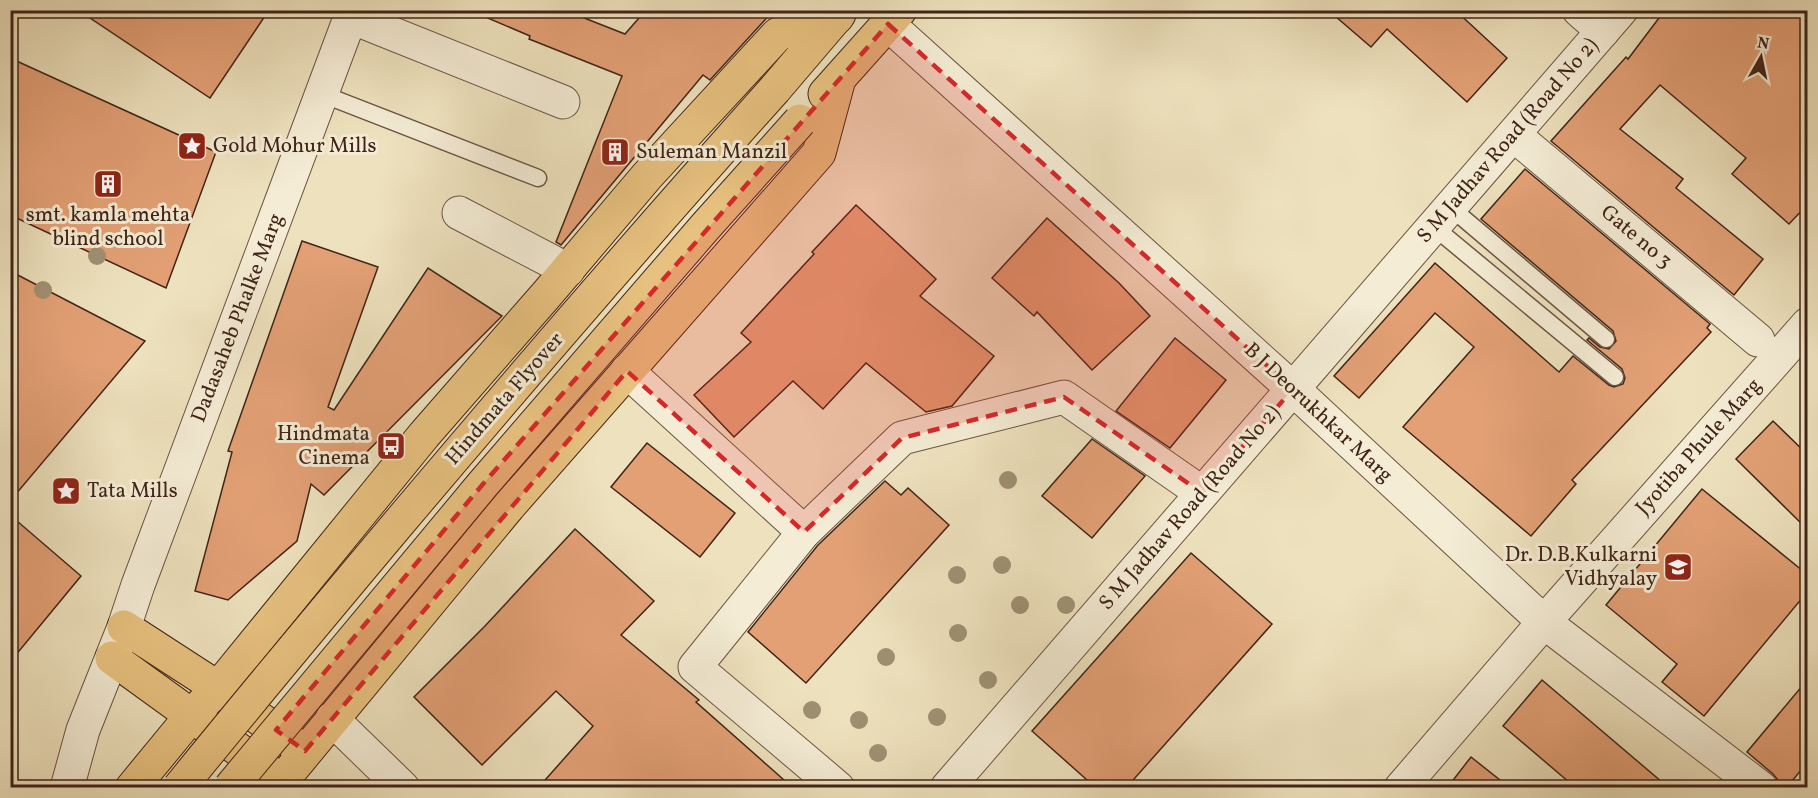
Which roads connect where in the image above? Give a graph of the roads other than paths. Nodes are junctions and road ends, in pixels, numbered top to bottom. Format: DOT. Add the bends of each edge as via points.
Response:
graph roads {
  1 [pos="352,14"];
  2 [pos="840,14"];
  3 [pos="894,17"];
  4 [pos="1601,17"];
  5 [pos="839,79"];
  6 [pos="322,94"];
  7 [pos="563,102"];
  8 [pos="1514,135"];
  9 [pos="538,178"];
  10 [pos="459,213"];
  11 [pos="1442,217"];
  12 [pos="568,270"];
  13 [pos="1808,324"];
  14 [pos="1606,339"];
  15 [pos="1758,340"];
  16 [pos="627,371"];
  17 [pos="1615,377"];
  18 [pos="1293,389"];
  19 [pos="1202,493"];
  20 [pos="804,532"];
  21 [pos="1544,622"];
  22 [pos="124,627"];
  23 [pos="112,657"];
  24 [pos="218,688"];
  25 [pos="192,715"];
  26 [pos="332,719"];
  27 [pos="305,751"];
  28 [pos="279,784"];
  29 [pos="68,788"];
  30 [pos="132,788"];
  31 [pos="179,788"];
  32 [pos="230,788"];
  33 [pos="404,788"];
  34 [pos="838,788"];
  35 [pos="947,788"];
  36 [pos="1401,788"];
  37 [pos="1761,788"];
  1 -- 6 [label="street, Dadasaheb Phalke Marg"];
  1 -- 7 [label="street"];
  2 -- 12 [label="highway" via="778,34 646,176"];
  2 -- 31 [label="highway, Hindmata Flyover, bridge" via="453,459"];
  3 -- 5 [label="highway, Hindmata Flyover"];
  3 -- 18 [label="street, B J Deorukhkar Marg"];
  4 -- 8 [label="street, S M Jadhav Road (Road No 2)"];
  5 -- 16 [label="highway" via="819,153"];
  5 -- 32 [label="highway, Hindmata Flyover, bridge" via="705,227 491,476"];
  6 -- 9 [label="lane"];
  6 -- 22 [label="street, Dadasaheb Phalke Marg"];
  8 -- 11 [label="street, S M Jadhav Road (Road No 2)"];
  8 -- 15 [label="street, Gate no 3"];
  10 -- 12 [label="street"];
  11 -- 14 [label="lane"];
  11 -- 17 [label="lane"];
  11 -- 18 [label="street, S M Jadhav Road (Road No 2)"];
  12 -- 24 [label="highway" via="424,435"];
  13 -- 21 [label="street, Jyotiba Phule Marg"];
  16 -- 20 [label="street"];
  16 -- 26 [label="highway"];
  18 -- 19 [label="street, S M Jadhav Road (Road No 2)"];
  18 -- 21 [label="street, B J Deorukhkar Marg"];
  19 -- 20 [label="street" via="1064,397 902,438"];
  19 -- 35 [label="street, S M Jadhav Road (Road No 2)"];
  20 -- 34 [label="street" via="694,667"];
  21 -- 36 [label="street, Jyotiba Phule Marg"];
  21 -- 37 [label="street, B J Deorukhkar Marg"];
  22 -- 23 [label="street, Dadasaheb Phalke Marg"];
  22 -- 24 [label="highway"];
  23 -- 25 [label="highway"];
  23 -- 29 [label="street, Dadasaheb Phalke Marg" via="83,730"];
  24 -- 25 [label="highway"];
  24 -- 27 [label="highway"];
  25 -- 28 [label="highway"];
  25 -- 30 [label="highway"];
  26 -- 27 [label="highway"];
  26 -- 33 [label="street"];
  27 -- 28 [label="highway"];
}
